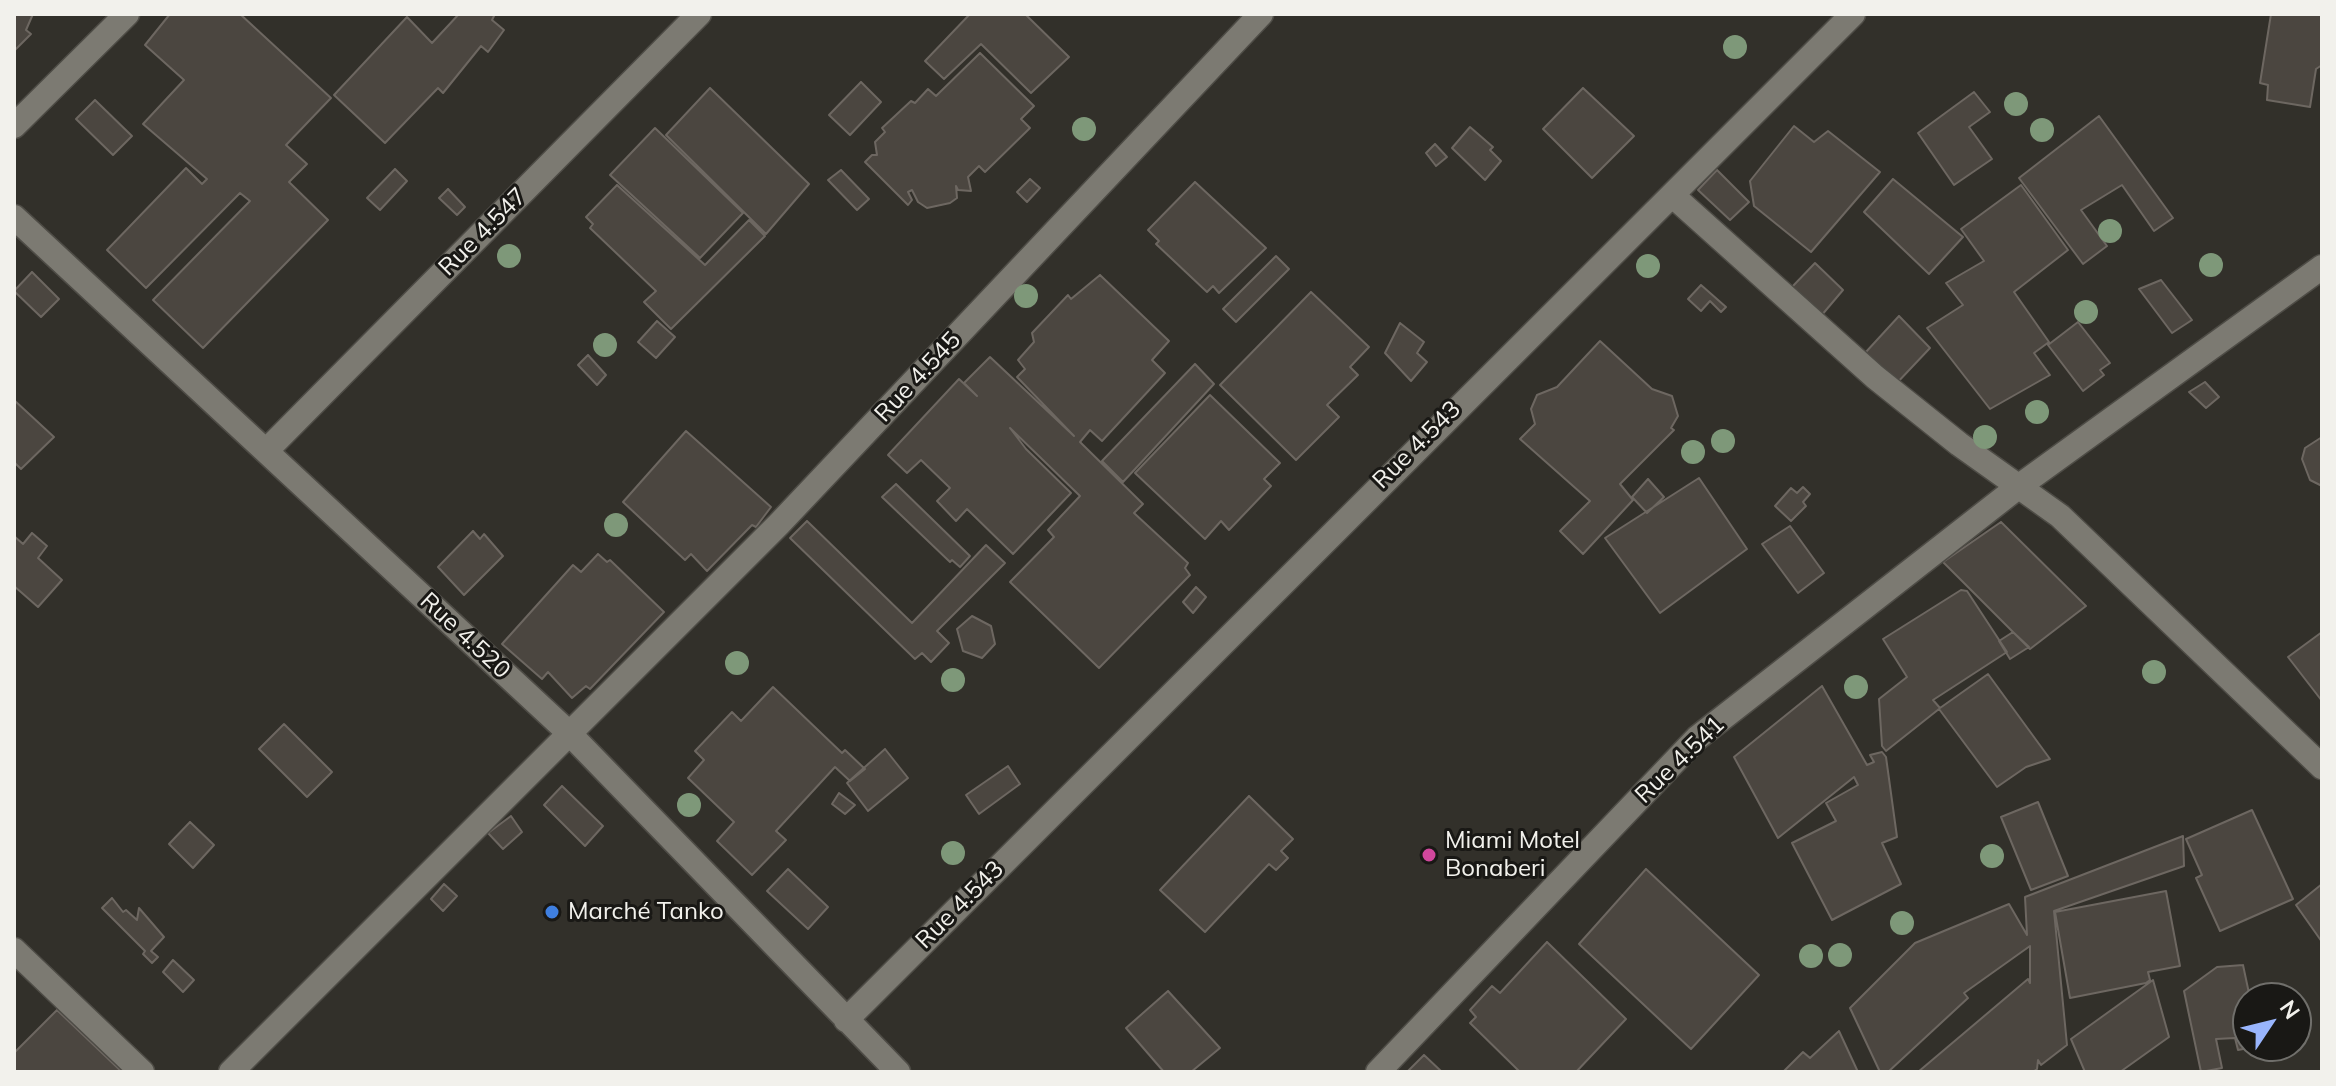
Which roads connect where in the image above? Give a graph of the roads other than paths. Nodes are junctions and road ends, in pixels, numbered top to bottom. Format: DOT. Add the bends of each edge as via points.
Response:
graph roads {
  1 [pos="127,14"];
  2 [pos="699,14"];
  3 [pos="1261,14"];
  4 [pos="1853,14"];
  5 [pos="14,126"];
  6 [pos="1672,195"];
  7 [pos="14,217"];
  8 [pos="2322,267"];
  9 [pos="267,450"];
  10 [pos="2018,487"];
  11 [pos="568,732"];
  12 [pos="2322,767"];
  13 [pos="14,950"];
  14 [pos="846,1020"];
  15 [pos="142,1072"];
  16 [pos="231,1072"];
  17 [pos="898,1072"];
  18 [pos="1378,1072"];
  1 -- 5 [label="street"];
  2 -- 9 [label="street, Rue 4.547"];
  3 -- 11 [label="street, Rue 4.545" via="779,524"];
  4 -- 6 [label="street, Rue 4.543"];
  6 -- 10 [label="street" via="1875,377"];
  6 -- 14 [label="street, Rue 4.543"];
  7 -- 9 [label="street, Rue 4.520"];
  8 -- 10 [label="street, Rue 4.541"];
  9 -- 11 [label="street, Rue 4.520"];
  10 -- 12 [label="street" via="2060,516 2154,602"];
  10 -- 18 [label="street, Rue 4.541" via="1697,738"];
  11 -- 14 [label="street, Rue 4.520"];
  11 -- 16 [label="street, Rue 4.545"];
  13 -- 15 [label="street"];
  14 -- 17 [label="street, Rue 4.520"];
}
